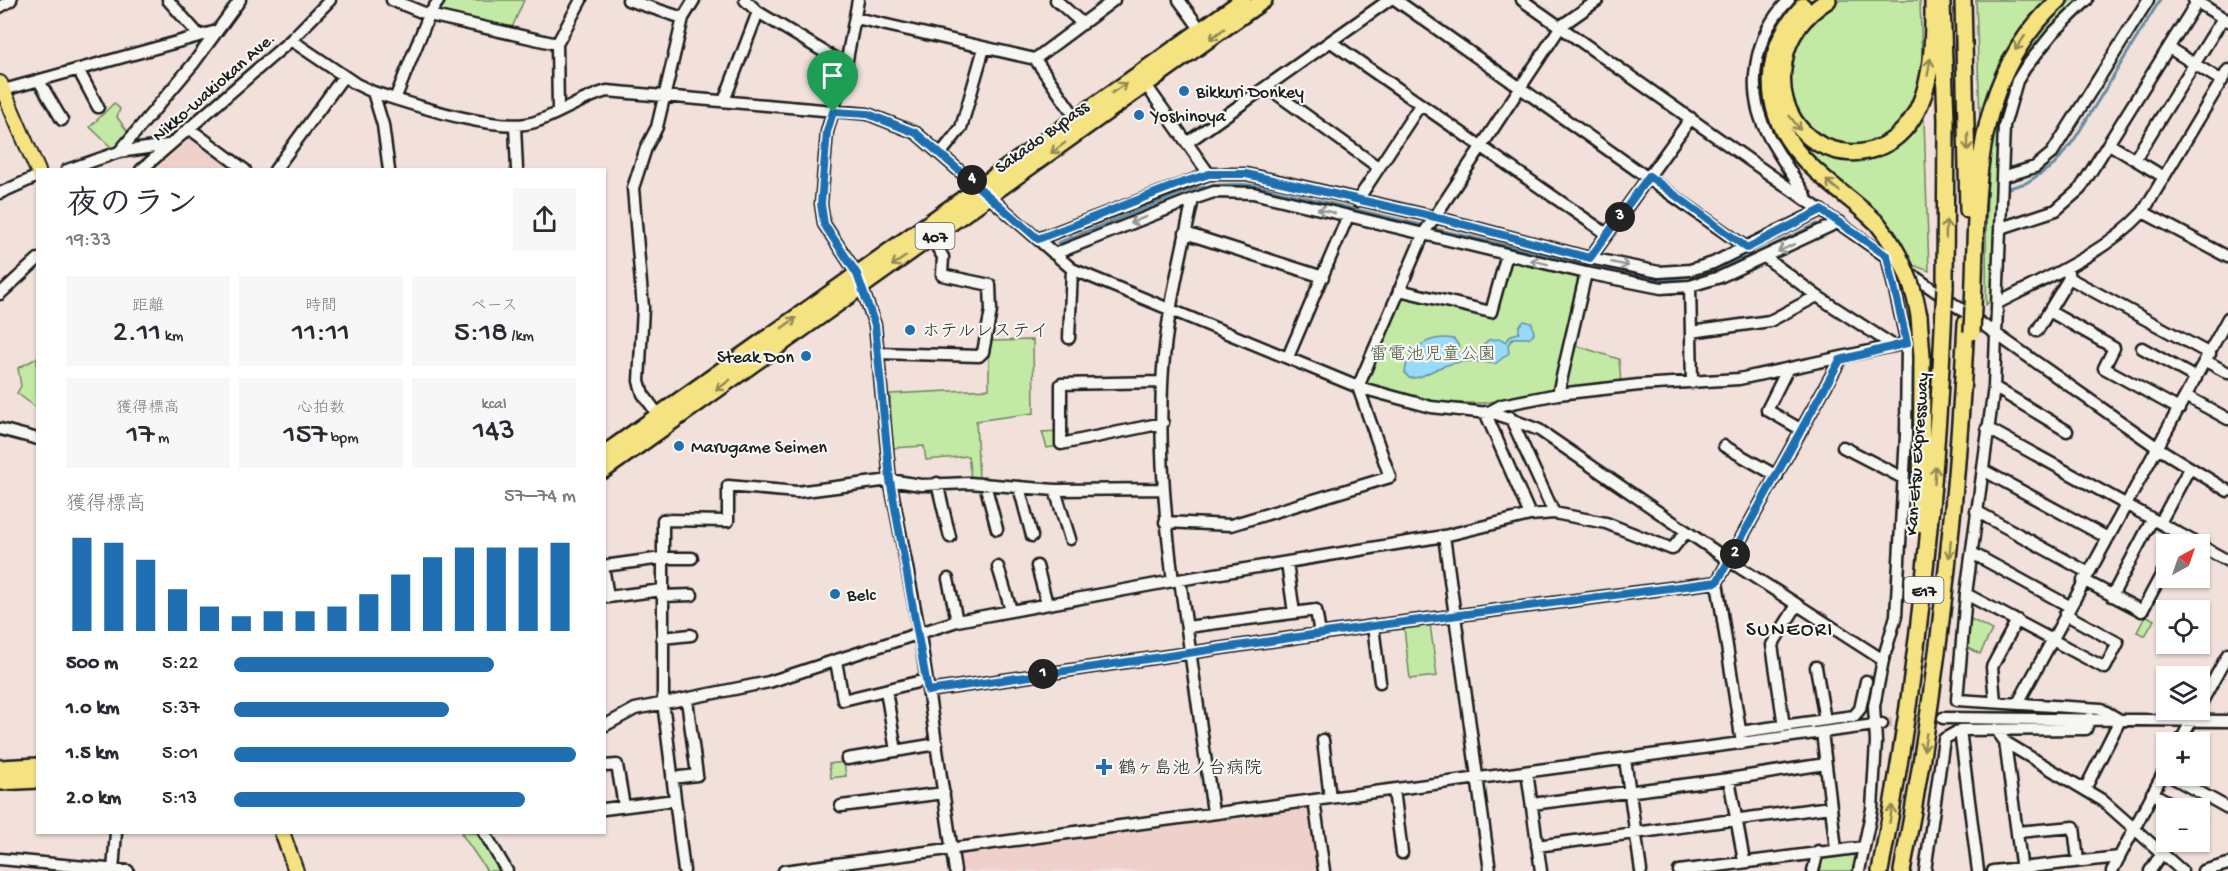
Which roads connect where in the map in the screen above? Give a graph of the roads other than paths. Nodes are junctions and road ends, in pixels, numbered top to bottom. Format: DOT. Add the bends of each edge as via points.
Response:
graph roads {
  1 [pos="10,0"];
  2 [pos="168,0"];
  3 [pos="240,0"];
  4 [pos="330,0"];
  5 [pos="392,0"];
  6 [pos="439,0"];
  7 [pos="581,0"];
  8 [pos="628,0"];
  9 [pos="694,0"];
  10 [pos="745,0"];
  11 [pos="858,0"];
  12 [pos="1056,0"];
  13 [pos="1114,0"];
  14 [pos="1179,0"];
  15 [pos="1243,0"];
  16 [pos="1264,0"];
  17 [pos="1389,0"];
  18 [pos="1396,0"];
  19 [pos="1522,0"];
  20 [pos="1598,0"];
  21 [pos="1789,0"];
  22 [pos="1810,0"];
  23 [pos="1828,0"];
  24 [pos="1933,0"];
  25 [pos="1942,0"];
  26 [pos="1963,0"];
  27 [pos="2059,0"];
  28 [pos="2087,0"];
  29 [pos="2148,0"];
  30 [pos="2195,1"];
  31 [pos="0,7"];
  32 [pos="758,12"];
  33 [pos="429,15"];
  34 [pos="683,18"];
  35 [pos="856,18"];
  36 [pos="2226,19"];
  37 [pos="1083,24"];
  38 [pos="1561,27"];
  39 [pos="1202,30"];
  40 [pos="217,31"];
  41 [pos="198,34"];
  42 [pos="291,40"];
  43 [pos="1331,42"];
  44 [pos="557,44"];
  45 [pos="984,48"];
  46 [pos="2169,48"];
  47 [pos="1035,59"];
  48 [pos="2194,64"];
  49 [pos="846,65"];
  50 [pos="79,70"];
  51 [pos="2228,70"];
  52 [pos="344,77"];
  53 [pos="39,81"];
  54 [pos="2222,81"];
  55 [pos="1146,85"];
  56 [pos="1267,87"];
  57 [pos="1520,87"];
  58 [pos="1,88"];
  59 [pos="373,92"];
  60 [pos="664,95"];
  61 [pos="395,99"];
  62 [pos="724,101"];
  63 [pos="1420,105"];
  64 [pos="98,107"];
  65 [pos="558,110"];
  66 [pos="833,112"];
  67 [pos="1076,118"];
  68 [pos="1691,118"];
  69 [pos="62,120"];
  70 [pos="515,126"];
  71 [pos="189,129"];
  72 [pos="1188,142"];
  73 [pos="2109,144"];
  74 [pos="170,145"];
  75 [pos="1481,147"];
  76 [pos="119,152"];
  77 [pos="941,153"];
  78 [pos="1782,156"];
  79 [pos="2135,159"];
  80 [pos="1378,167"];
  81 [pos="37,168"];
  82 [pos="73,168"];
  83 [pos="143,168"];
  84 [pos="242,168"];
  85 [pos="276,168"];
  86 [pos="389,168"];
  87 [pos="517,168"];
  88 [pos="1769,173"];
  89 [pos="1209,174"];
  90 [pos="1649,176"];
  91 [pos="36,177"];
  92 [pos="2002,177"];
  93 [pos="2164,177"];
  94 [pos="985,192"];
  95 [pos="0,193"];
  96 [pos="1193,199"];
  97 [pos="1357,201"];
  98 [pos="1809,201"];
  99 [pos="1821,210"];
  100 [pos="2144,212"];
  101 [pos="1348,216"];
  102 [pos="1435,217"];
  103 [pos="1839,222"];
  104 [pos="2001,228"];
  105 [pos="1185,233"];
  106 [pos="1424,234"];
  107 [pos="1607,234"];
  108 [pos="932,239"];
  109 [pos="1038,239"];
  110 [pos="1747,248"];
  111 [pos="1054,254"];
  112 [pos="1507,254"];
  113 [pos="1887,256"];
  114 [pos="2228,257"];
  115 [pos="1590,258"];
  116 [pos="1766,258"];
  117 [pos="36,261"];
  118 [pos="1072,269"];
  119 [pos="1586,273"];
  120 [pos="2068,273"];
  121 [pos="1323,277"];
  122 [pos="860,280"];
  123 [pos="1690,286"];
  124 [pos="1399,290"];
  125 [pos="0,294"];
  126 [pos="1817,296"];
  127 [pos="1998,303"];
  128 [pos="1970,305"];
  129 [pos="1170,309"];
  130 [pos="2049,311"];
  131 [pos="2228,318"];
  132 [pos="2037,331"];
  133 [pos="1691,332"];
  134 [pos="1995,333"];
  135 [pos="2224,336"];
  136 [pos="1069,338"];
  137 [pos="1907,343"];
  138 [pos="1894,346"];
  139 [pos="2142,348"];
  140 [pos="878,353"];
  141 [pos="1288,357"];
  142 [pos="2208,357"];
  143 [pos="1840,360"];
  144 [pos="1787,370"];
  145 [pos="2228,373"];
  146 [pos="2196,378"];
  147 [pos="1162,382"];
  148 [pos="1692,383"];
  149 [pos="1358,387"];
  150 [pos="1994,387"];
  151 [pos="1558,394"];
  152 [pos="2186,396"];
  153 [pos="2179,409"];
  154 [pos="1487,412"];
  155 [pos="659,416"];
  156 [pos="1510,417"];
  157 [pos="2228,419"];
  158 [pos="1163,423"];
  159 [pos="1987,428"];
  160 [pos="0,429"];
  161 [pos="1802,430"];
  162 [pos="2067,431"];
  163 [pos="36,438"];
  164 [pos="1724,446"];
  165 [pos="1843,447"];
  166 [pos="2158,448"];
  167 [pos="606,453"];
  168 [pos="606,469"];
  169 [pos="2189,469"];
  170 [pos="1983,470"];
  171 [pos="1777,476"];
  172 [pos="1904,478"];
  173 [pos="890,480"];
  174 [pos="937,483"];
  175 [pos="985,484"];
  176 [pos="1019,487"];
  177 [pos="1164,489"];
  178 [pos="1055,490"];
  179 [pos="2228,491"];
  180 [pos="2125,505"];
  181 [pos="1976,511"];
  182 [pos="1554,513"];
  183 [pos="1530,515"];
  184 [pos="2156,521"];
  185 [pos="1165,522"];
  186 [pos="997,530"];
  187 [pos="1686,532"];
  188 [pos="2172,534"];
  189 [pos="1032,536"];
  190 [pos="1444,536"];
  191 [pos="950,537"];
  192 [pos="2106,537"];
  193 [pos="1070,539"];
  194 [pos="2210,551"];
  195 [pos="1972,553"];
  196 [pos="662,558"];
  197 [pos="692,558"];
  198 [pos="2228,561"];
  199 [pos="1731,562"];
  200 [pos="1287,563"];
  201 [pos="606,566"];
  202 [pos="1037,566"];
  203 [pos="998,567"];
  204 [pos="2085,576"];
  205 [pos="948,579"];
  206 [pos="1176,581"];
  207 [pos="1717,582"];
  208 [pos="606,584"];
  209 [pos="2156,585"];
  210 [pos="662,593"];
  211 [pos="1966,594"];
  212 [pos="692,595"];
  213 [pos="2112,596"];
  214 [pos="1047,604"];
  215 [pos="1797,605"];
  216 [pos="1011,610"];
  217 [pos="2068,610"];
  218 [pos="1294,613"];
  219 [pos="1454,615"];
  220 [pos="2017,620"];
  221 [pos="957,621"];
  222 [pos="1920,624"];
  223 [pos="1373,626"];
  224 [pos="1187,627"];
  225 [pos="1320,634"];
  226 [pos="691,635"];
  227 [pos="920,635"];
  228 [pos="662,638"];
  229 [pos="2052,640"];
  230 [pos="1191,653"];
  231 [pos="2228,654"];
  232 [pos="1882,660"];
  233 [pos="836,661"];
  234 [pos="1816,667"];
  235 [pos="1866,681"];
  236 [pos="1380,682"];
  237 [pos="927,686"];
  238 [pos="2210,686"];
  239 [pos="886,690"];
  240 [pos="687,700"];
  241 [pos="663,702"];
  242 [pos="1995,702"];
  243 [pos="2018,703"];
  244 [pos="1943,718"];
  245 [pos="2090,718"];
  246 [pos="1825,720"];
  247 [pos="2120,720"];
  248 [pos="2156,720"];
  249 [pos="2192,720"];
  250 [pos="2228,721"];
  251 [pos="606,725"];
  252 [pos="1878,725"];
  253 [pos="1784,726"];
  254 [pos="1996,729"];
  255 [pos="1960,730"];
  256 [pos="1822,732"];
  257 [pos="2185,732"];
  258 [pos="1741,737"];
  259 [pos="1323,740"];
  260 [pos="2005,742"];
  261 [pos="937,744"];
  262 [pos="896,751"];
  263 [pos="847,759"];
  264 [pos="1625,759"];
  265 [pos="1825,764"];
  266 [pos="36,766"];
  267 [pos="606,766"];
  268 [pos="0,768"];
  269 [pos="1527,772"];
  270 [pos="672,777"];
  271 [pos="1476,779"];
  272 [pos="1729,779"];
  273 [pos="36,780"];
  274 [pos="0,782"];
  275 [pos="2157,786"];
  276 [pos="2190,786"];
  277 [pos="2085,789"];
  278 [pos="1394,790"];
  279 [pos="1630,792"];
  280 [pos="944,793"];
  281 [pos="2152,793"];
  282 [pos="1330,798"];
  283 [pos="2161,798"];
  284 [pos="675,800"];
  285 [pos="1314,800"];
  286 [pos="1532,804"];
  287 [pos="624,806"];
  288 [pos="841,806"];
  289 [pos="1830,807"];
  290 [pos="606,808"];
  291 [pos="2228,808"];
  292 [pos="1213,812"];
  293 [pos="1736,820"];
  294 [pos="2134,827"];
  295 [pos="2017,832"];
  296 [pos="116,834"];
  297 [pos="283,834"];
  298 [pos="485,834"];
  299 [pos="1636,834"];
  300 [pos="1537,846"];
  301 [pos="1864,847"];
  302 [pos="952,849"];
  303 [pos="1836,849"];
  304 [pos="1818,852"];
  305 [pos="2162,853"];
  306 [pos="1402,854"];
  307 [pos="2119,857"];
  308 [pos="0,859"];
  309 [pos="1743,861"];
  310 [pos="2078,861"];
  311 [pos="2228,864"];
  312 [pos="2022,869"];
  313 [pos="113,870"];
  314 [pos="128,871"];
  315 [pos="296,871"];
  316 [pos="507,871"];
  317 [pos="684,871"];
  318 [pos="784,871"];
  319 [pos="955,871"];
  320 [pos="1324,871"];
  321 [pos="1490,871"];
  322 [pos="1541,871"];
  323 [pos="1641,871"];
  324 [pos="1679,871"];
  325 [pos="1813,871"];
  326 [pos="1859,871"];
  327 [pos="1880,871"];
  328 [pos="1902,871"];
  329 [pos="1925,871"];
  330 [pos="1978,871"];
  331 [pos="1993,871"];
  332 [pos="2112,871"];
  333 [pos="2150,871"];
  334 [pos="2182,871"];
  335 [pos="2203,871"];
  1 -- 31 [label="street"];
  2 -- 41 [label="street"];
  3 -- 40 [label="street"];
  4 -- 42 [label="street, Nikko-wakiokan Ave."];
  5 -- 33 [label="street"];
  6 -- 33 [label="street"];
  7 -- 44 [label="street"];
  8 -- 34 [label="street"];
  9 -- 34 [label="street"];
  10 -- 32 [label="street"];
  11 -- 35 [label="street"];
  12 -- 37 [label="street"];
  13 -- 37 [label="street"];
  14 -- 39 [label="street"];
  15 -- 39 [label="highway, Sakado Bypass / 407"];
  16 -- 55 [label="highway, Sakado Bypass / 407, one-way"];
  17 -- 43 [label="street"];
  18 -- 57 [label="street"];
  19 -- 38 [label="street"];
  20 -- 38 [label="street"];
  21 -- 78 [label="street" via="1773,18 1761,41 1754,77 1757,104 1768,136"];
  222 -- 22 [label="highway, one-way, bridge" via="1923,407 1919,316 1907,273 1878,224 1801,156 1776,117 1770,89 1775,49 1787,24"];
  23 -- 24 [label="highway, one-way" via="1809,14 1788,45 1782,70 1783,93 1789,115 1812,141 1832,150 1856,153 1889,142 1906,127 1919,106 1929,72"];
  222 -- 25 [label="highway, Kan-Etsu Expressway / E17, one-way, bridge" via="1935,482 1945,288"];
  26 -- 128 [label="highway, E17, one-way"];
  27 -- 128 [label="highway, one-way" via="2021,41 1994,95 1984,134"];
  28 -- 92 [label="street" via="2037,51 2017,81 2004,126"];
  29 -- 92 [label="street" via="2052,153 2035,167"];
  30 -- 36 [label="street"];
  30 -- 46 [label="street"];
  32 -- 49 [label="street"];
  32 -- 62 [label="street"];
  33 -- 44 [label="street"];
  33 -- 61 [label="street"];
  34 -- 60 [label="street"];
  35 -- 45 [label="street"];
  35 -- 49 [label="street"];
  36 -- 48 [label="street"];
  37 -- 47 [label="street"];
  38 -- 57 [label="street"];
  38 -- 68 [label="street"];
  67 -- 39 [label="highway, Sakado Bypass / 407, one-way"];
  40 -- 41 [label="street"];
  40 -- 76 [label="street"];
  41 -- 50 [label="street"];
  42 -- 52 [label="street"];
  42 -- 71 [label="street, Nikko-wakiokan Ave."];
  43 -- 56 [label="street"];
  43 -- 63 [label="street"];
  44 -- 65 [label="street"];
  45 -- 47 [label="street"];
  45 -- 77 [label="street" via="961,128"];
  46 -- 48 [label="street"];
  46 -- 73 [label="street"];
  47 -- 67 [label="street"];
  48 -- 54 [label="street"];
  48 -- 79 [label="street"];
  49 -- 66 [label="street"];
  50 -- 53 [label="street"];
  50 -- 64 [label="street"];
  51 -- 54 [label="street"];
  52 -- 59 [label="street"];
  52 -- 85 [label="street"];
  53 -- 58 [label="street"];
  53 -- 69 [label="street"];
  54 -- 93 [label="street"];
  55 -- 72 [label="street"];
  55 -- 94 [label="highway, Sakado Bypass / 407, one-way"];
  56 -- 72 [label="street"];
  56 -- 80 [label="street"];
  57 -- 75 [label="street"];
  57 -- 90 [label="street"];
  58 -- 81 [label="main road"];
  59 -- 61 [label="street"];
  59 -- 86 [label="street" via="383,124"];
  60 -- 62 [label="street"];
  60 -- 65 [label="street" via="607,91"];
  60 -- 155 [label="street" via="657,127 645,148 633,188 643,308 639,381"];
  61 -- 70 [label="street"];
  62 -- 66 [label="street"];
  63 -- 75 [label="street"];
  63 -- 80 [label="street"];
  65 -- 70 [label="street" via="536,122"];
  66 -- 77 [label="street" via="868,114 892,122 916,133"];
  66 -- 122 [label="street" via="827,132 821,204 824,224"];
  67 -- 94 [label="highway, Sakado Bypass / 407"];
  68 -- 88 [label="street"];
  68 -- 90 [label="street"];
  70 -- 87 [label="street"];
  71 -- 74 [label="street, Nikko-wakiokan Ave."];
  71 -- 84 [label="street"];
  72 -- 89 [label="street"];
  73 -- 79 [label="street"];
  73 -- 104 [label="street" via="2069,200 2039,218"];
  74 -- 76 [label="street"];
  74 -- 83 [label="street, Nikko-wakiokan Ave."];
  75 -- 102 [label="street"];
  75 -- 107 [label="street"];
  76 -- 82 [label="street"];
  77 -- 94 [label="street"];
  78 -- 88 [label="street"];
  78 -- 98 [label="street"];
  79 -- 93 [label="street"];
  80 -- 97 [label="street"];
  88 -- 98 [label="street"];
  89 -- 97 [label="street" via="1246,174"];
  89 -- 109 [label="street"];
  90 -- 107 [label="street"];
  90 -- 110 [label="street"];
  91 -- 95 [label="street"];
  92 -- 104 [label="street"];
  93 -- 100 [label="street"];
  94 -- 108 [label="highway, Sakado Bypass / 407"];
  94 -- 109 [label="street"];
  94 -- 122 [label="highway, Sakado Bypass / 407"];
  101 -- 96 [label="street, one-way" via="1253,193 1214,192"];
  96 -- 105 [label="street"];
  96 -- 111 [label="street, one-way"];
  97 -- 102 [label="street"];
  98 -- 99 [label="street"];
  99 -- 103 [label="street"];
  99 -- 110 [label="street"];
  100 -- 114 [label="street"];
  100 -- 120 [label="street"];
  101 -- 106 [label="street"];
  101 -- 121 [label="street"];
  102 -- 106 [label="street"];
  102 -- 115 [label="street"];
  103 -- 113 [label="street"];
  103 -- 116 [label="street, one-way"];
  104 -- 127 [label="street"];
  105 -- 121 [label="street"];
  105 -- 129 [label="street"];
  106 -- 112 [label="street"];
  106 -- 124 [label="street"];
  107 -- 115 [label="street"];
  108 -- 122 [label="highway, Sakado Bypass / 407, one-way"];
  108 -- 140 [label="street" via="943,257 942,275 990,285 991,312 983,352 979,356"];
  109 -- 111 [label="street"];
  115 -- 110 [label="street, one-way" via="1659,272 1690,270"];
  111 -- 118 [label="street"];
  119 -- 112 [label="street, one-way"];
  112 -- 124 [label="street" via="1491,312"];
  113 -- 134 [label="street"];
  113 -- 137 [label="street"];
  116 -- 123 [label="street"];
  116 -- 126 [label="street"];
  117 -- 125 [label="street"];
  118 -- 129 [label="street"];
  118 -- 136 [label="street"];
  119 -- 123 [label="street" via="1661,288"];
  119 -- 151 [label="street"];
  120 -- 127 [label="street"];
  120 -- 130 [label="street"];
  120 -- 142 [label="street"];
  121 -- 141 [label="street"];
  122 -- 140 [label="street" via="875,325"];
  155 -- 122 [label="highway, Sakado Bypass / 407, one-way"];
  122 -- 168 [label="highway, Sakado Bypass / 407, one-way"];
  123 -- 133 [label="street"];
  124 -- 149 [label="street"];
  126 -- 133 [label="street" via="1770,321"];
  126 -- 138 [label="street"];
  127 -- 134 [label="street"];
  128 -- 328 [label="highway, E17, one-way" via="1956,484 1932,693"];
  129 -- 141 [label="street"];
  129 -- 147 [label="street"];
  130 -- 132 [label="street"];
  130 -- 153 [label="street" via="2114,348 2104,368"];
  131 -- 135 [label="street"];
  133 -- 148 [label="street"];
  134 -- 150 [label="street"];
  134 -- 166 [label="street"];
  135 -- 142 [label="street"];
  137 -- 138 [label="street"];
  137 -- 172 [label="street"];
  138 -- 143 [label="street"];
  139 -- 146 [label="street"];
  140 -- 173 [label="street"];
  141 -- 149 [label="street"];
  142 -- 145 [label="street"];
  142 -- 146 [label="street"];
  143 -- 144 [label="street"];
  143 -- 161 [label="street"];
  144 -- 148 [label="street"];
  144 -- 161 [label="street" via="1767,410"];
  146 -- 152 [label="street"];
  147 -- 158 [label="street"];
  147 -- 158 [label="street" via="1061,384 1061,444"];
  148 -- 151 [label="street"];
  149 -- 154 [label="street" via="1431,407"];
  149 -- 185 [label="street" via="1390,472 1387,480 1231,525"];
  150 -- 159 [label="street"];
  150 -- 162 [label="street"];
  151 -- 154 [label="street" via="1502,405"];
  152 -- 153 [label="street"];
  152 -- 157 [label="street"];
  153 -- 166 [label="street"];
  154 -- 156 [label="street"];
  154 -- 183 [label="street"];
  155 -- 167 [label="highway, Sakado Bypass / 407"];
  156 -- 182 [label="street"];
  156 -- 187 [label="street" via="1548,436"];
  158 -- 177 [label="street"];
  159 -- 170 [label="street"];
  159 -- 180 [label="street"];
  160 -- 163 [label="street"];
  161 -- 171 [label="street"];
  164 -- 171 [label="street"];
  165 -- 172 [label="street"];
  166 -- 169 [label="street"];
  166 -- 180 [label="street"];
  169 -- 179 [label="street"];
  169 -- 184 [label="street"];
  170 -- 181 [label="street"];
  170 -- 192 [label="street"];
  171 -- 199 [label="street"];
  172 -- 232 [label="street" via="1896,616"];
  173 -- 174 [label="street" via="921,485"];
  173 -- 196 [label="street" via="797,492 728,486 728,521 663,520"];
  173 -- 227 [label="street"];
  174 -- 175 [label="street"];
  174 -- 191 [label="street"];
  175 -- 176 [label="street"];
  175 -- 186 [label="street"];
  176 -- 178 [label="street"];
  176 -- 189 [label="street"];
  177 -- 178 [label="street"];
  177 -- 185 [label="street"];
  178 -- 193 [label="street"];
  180 -- 184 [label="street"];
  180 -- 192 [label="street"];
  181 -- 195 [label="street"];
  181 -- 204 [label="street"];
  182 -- 183 [label="street"];
  182 -- 187 [label="street" via="1628,530 1672,549"];
  183 -- 190 [label="street"];
  184 -- 188 [label="street"];
  184 -- 213 [label="street"];
  185 -- 206 [label="street"];
  187 -- 199 [label="street"];
  190 -- 200 [label="street"];
  190 -- 219 [label="street"];
  192 -- 204 [label="street"];
  194 -- 198 [label="street"];
  195 -- 211 [label="street"];
  195 -- 217 [label="street"];
  196 -- 197 [label="street"];
  196 -- 201 [label="street"];
  196 -- 210 [label="street"];
  199 -- 207 [label="street"];
  199 -- 215 [label="street"];
  200 -- 206 [label="street"];
  200 -- 218 [label="street"];
  202 -- 214 [label="street"];
  203 -- 216 [label="street"];
  204 -- 213 [label="street"];
  204 -- 217 [label="street"];
  205 -- 221 [label="street"];
  206 -- 214 [label="street"];
  206 -- 224 [label="street"];
  207 -- 219 [label="street"];
  207 -- 258 [label="street"];
  208 -- 210 [label="street" via="608,597"];
  209 -- 213 [label="street" via="2142,611"];
  210 -- 212 [label="street"];
  210 -- 228 [label="street"];
  211 -- 220 [label="street"];
  211 -- 242 [label="street" via="1956,700"];
  214 -- 216 [label="street"];
  215 -- 232 [label="street"];
  215 -- 253 [label="street" via="1772,645"];
  216 -- 221 [label="street"];
  217 -- 229 [label="street"];
  217 -- 229 [label="street" via="2118,643 2105,668"];
  218 -- 224 [label="street"];
  218 -- 225 [label="street" via="1316,610"];
  219 -- 223 [label="street"];
  219 -- 271 [label="street"];
  220 -- 229 [label="street"];
  220 -- 242 [label="street" via="1992,667"];
  221 -- 227 [label="street"];
  327 -- 222 [label="highway, Kan-Etsu Expressway / E17, one-way"];
  223 -- 225 [label="street"];
  223 -- 236 [label="street"];
  224 -- 230 [label="street"];
  225 -- 230 [label="street"];
  226 -- 228 [label="street"];
  227 -- 233 [label="street"];
  227 -- 237 [label="street"];
  228 -- 241 [label="street"];
  229 -- 243 [label="street"];
  230 -- 237 [label="street"];
  230 -- 292 [label="street"];
  231 -- 238 [label="street"];
  232 -- 252 [label="street"];
  233 -- 239 [label="street" via="843,700"];
  233 -- 240 [label="street" via="769,682"];
  234 -- 246 [label="street"];
  235 -- 246 [label="street" via="1860,709 1854,716"];
  237 -- 239 [label="street"];
  237 -- 261 [label="street"];
  239 -- 262 [label="street"];
  240 -- 241 [label="street"];
  240 -- 270 [label="street" via="697,775"];
  241 -- 251 [label="street" via="635,709"];
  241 -- 270 [label="street"];
  242 -- 243 [label="street"];
  243 -- 247 [label="street" via="2101,709"];
  244 -- 245 [label="street"];
  245 -- 247 [label="street"];
  245 -- 254 [label="street" via="2086,729"];
  246 -- 253 [label="street"];
  247 -- 248 [label="street"];
  247 -- 277 [label="street"];
  249 -- 250 [label="street"];
  249 -- 257 [label="street"];
  252 -- 256 [label="street"];
  252 -- 301 [label="street" via="1872,809"];
  253 -- 258 [label="street"];
  254 -- 255 [label="street"];
  254 -- 260 [label="street"];
  255 -- 329 [label="street" via="1944,739"];
  255 -- 330 [label="street"];
  256 -- 258 [label="street"];
  256 -- 265 [label="street"];
  258 -- 264 [label="street"];
  259 -- 282 [label="street"];
  260 -- 277 [label="street"];
  260 -- 295 [label="street"];
  261 -- 262 [label="street"];
  261 -- 280 [label="street"];
  262 -- 263 [label="street"];
  264 -- 269 [label="street"];
  264 -- 279 [label="street"];
  265 -- 272 [label="street"];
  265 -- 289 [label="street"];
  266 -- 268 [label="highway"];
  267 -- 287 [label="street" via="617,765"];
  269 -- 271 [label="street"];
  269 -- 286 [label="street"];
  270 -- 284 [label="street"];
  271 -- 278 [label="street"];
  271 -- 321 [label="street"];
  272 -- 279 [label="street"];
  272 -- 293 [label="street"];
  273 -- 274 [label="highway"];
  275 -- 281 [label="street"];
  276 -- 291 [label="street"];
  277 -- 294 [label="street"];
  278 -- 282 [label="street"];
  278 -- 306 [label="street"];
  279 -- 286 [label="street"];
  279 -- 299 [label="street"];
  280 -- 288 [label="street"];
  280 -- 302 [label="street"];
  281 -- 283 [label="street"];
  281 -- 294 [label="street"];
  282 -- 285 [label="street"];
  284 -- 287 [label="street"];
  284 -- 317 [label="street"];
  285 -- 292 [label="street"];
  285 -- 320 [label="street"];
  286 -- 300 [label="street"];
  287 -- 290 [label="street"];
  289 -- 293 [label="street"];
  289 -- 303 [label="street"];
  292 -- 302 [label="street"];
  293 -- 299 [label="street"];
  293 -- 309 [label="street"];
  294 -- 305 [label="street"];
  294 -- 307 [label="street"];
  295 -- 310 [label="street" via="2074,827"];
  295 -- 312 [label="street"];
  296 -- 313 [label="street"];
  297 -- 315 [label="main road"];
  298 -- 316 [label="street"];
  299 -- 300 [label="street"];
  299 -- 323 [label="street"];
  300 -- 322 [label="street"];
  301 -- 303 [label="street"];
  301 -- 326 [label="street"];
  302 -- 318 [label="street"];
  302 -- 319 [label="street"];
  303 -- 304 [label="street"];
  304 -- 309 [label="street"];
  304 -- 325 [label="street"];
  305 -- 333 [label="street"];
  305 -- 334 [label="street"];
  307 -- 310 [label="street"];
  307 -- 332 [label="street"];
  308 -- 313 [label="street"];
  309 -- 324 [label="street"];
  310 -- 312 [label="street"];
  311 -- 335 [label="street"];
  312 -- 331 [label="street"];
  313 -- 314 [label="street"];
}
